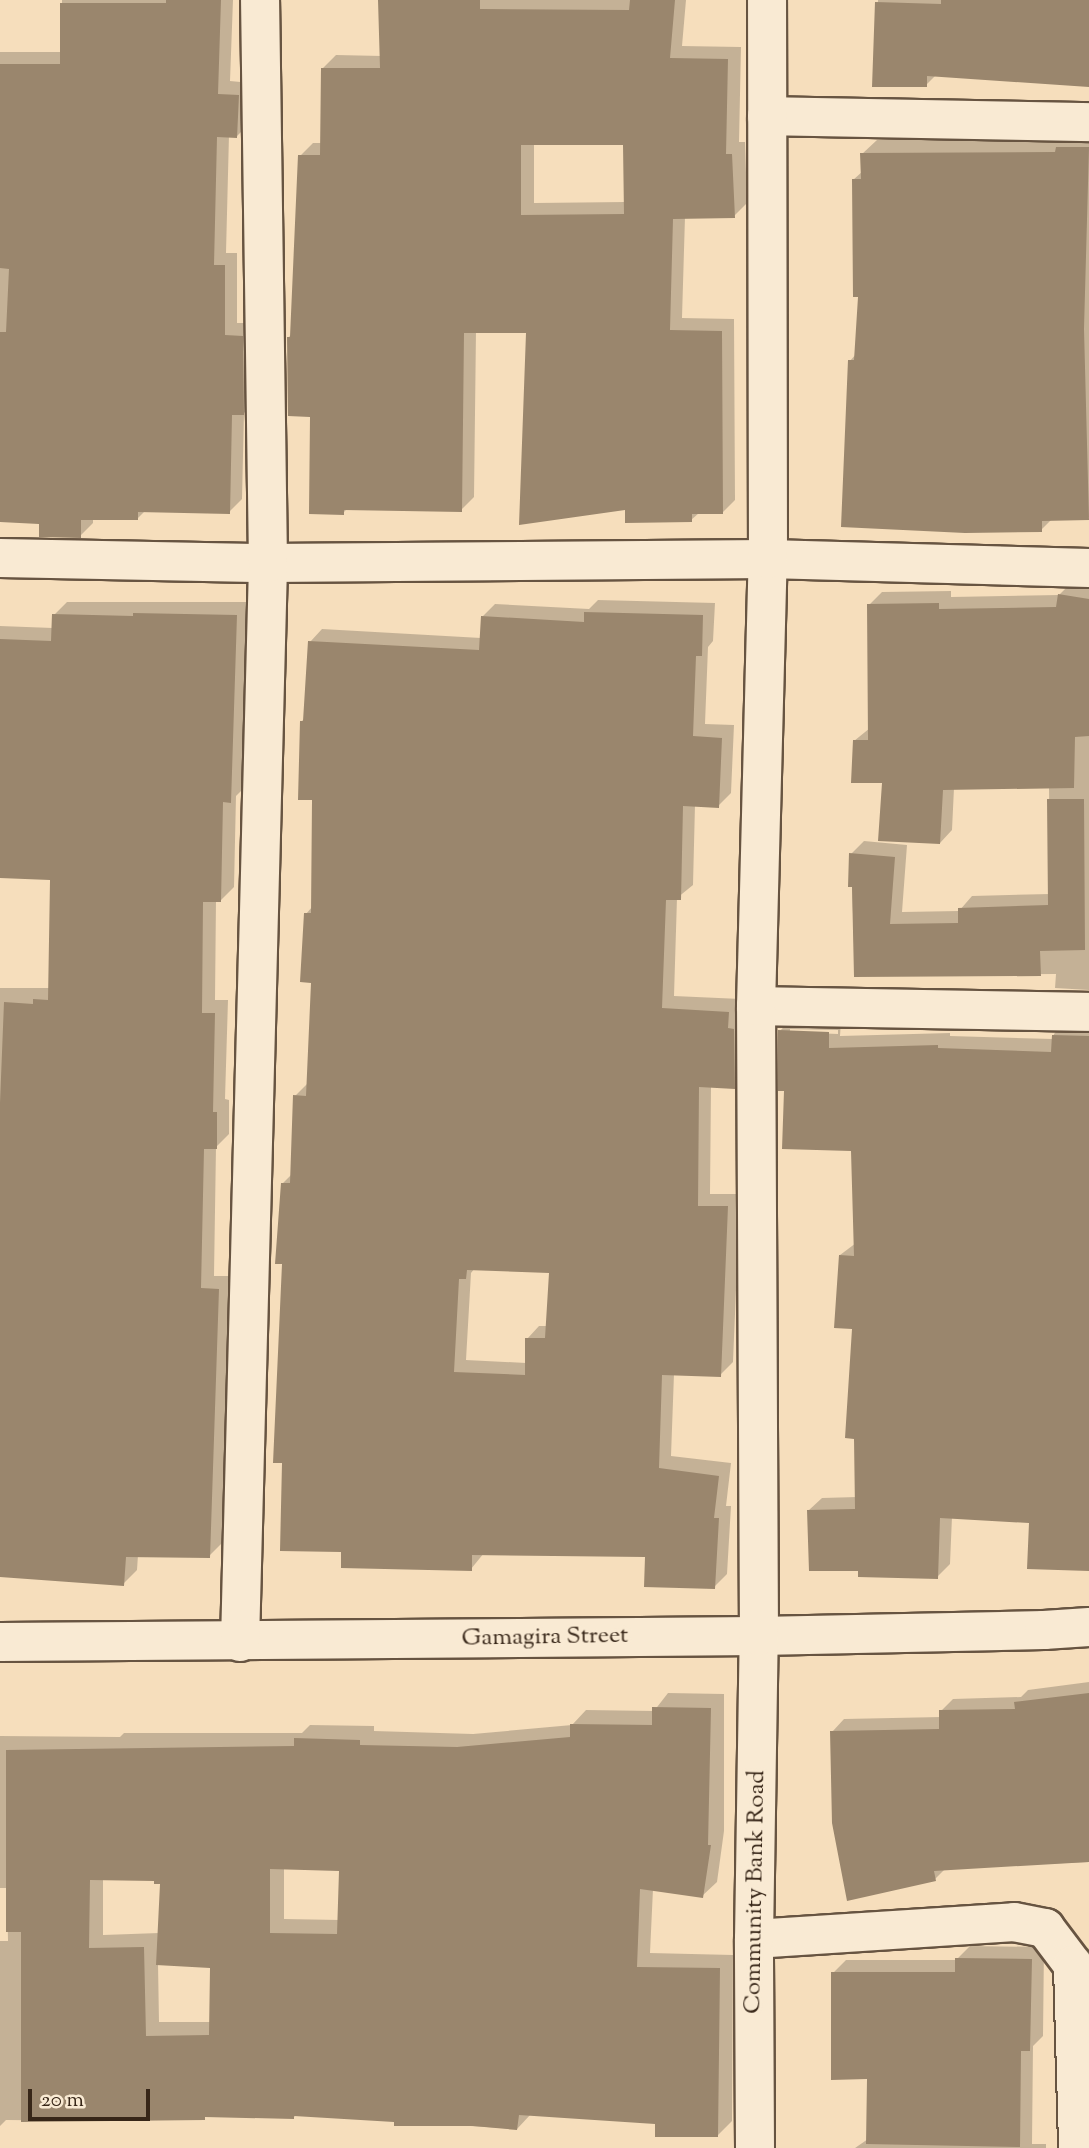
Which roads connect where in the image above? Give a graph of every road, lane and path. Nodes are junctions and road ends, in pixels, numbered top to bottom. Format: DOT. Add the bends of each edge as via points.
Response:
graph roads {
  1 [pos="260,0"];
  2 [pos="767,0"];
  3 [pos="767,116"];
  4 [pos="1089,122"];
  5 [pos="0,558"];
  6 [pos="768,559"];
  7 [pos="268,563"];
  8 [pos="1089,568"];
  9 [pos="756,1006"];
  10 [pos="1089,1012"];
  11 [pos="1089,1627"];
  12 [pos="759,1636"];
  13 [pos="0,1642"];
  14 [pos="240,1642"];
  15 [pos="754,1939"];
  16 [pos="755,2148"];
  17 [pos="1079,2148"];
  1 -- 7 [label="street"];
  2 -- 3 [label="street, Community Bank Road"];
  3 -- 4 [label="street"];
  3 -- 6 [label="street, Community Bank Road"];
  5 -- 7 [label="street"];
  6 -- 7 [label="street"];
  6 -- 8 [label="street"];
  6 -- 9 [label="street, Community Bank Road"];
  7 -- 14 [label="street"];
  9 -- 10 [label="street"];
  9 -- 12 [label="street, Community Bank Road"];
  11 -- 12 [label="street, Gamagira Street"];
  12 -- 14 [label="street, Gamagira Street"];
  12 -- 15 [label="street, Community Bank Road"];
  13 -- 14 [label="street, Gamagira Street"];
  15 -- 16 [label="street, Community Bank Road"];
  15 -- 17 [label="street" via="1014,1922 1045,1928 1073,1965"];
}
